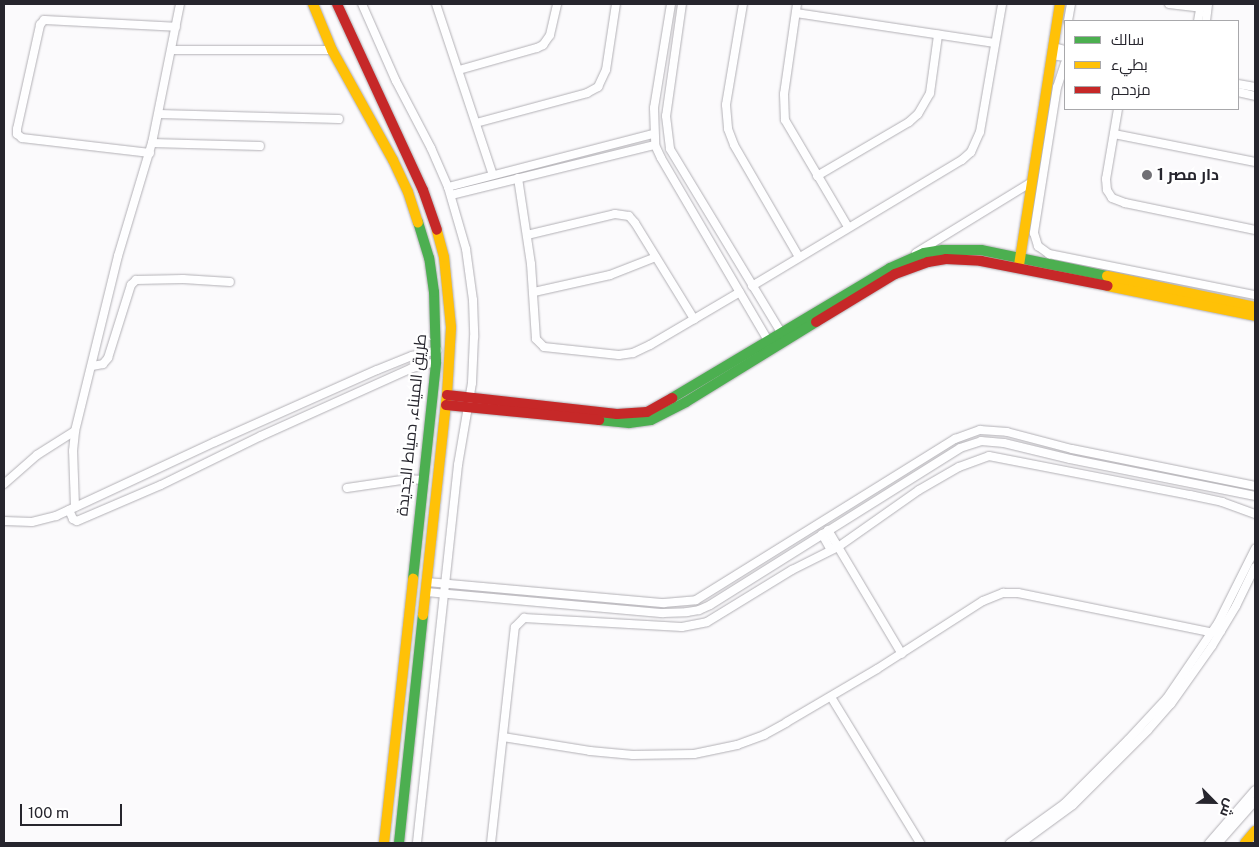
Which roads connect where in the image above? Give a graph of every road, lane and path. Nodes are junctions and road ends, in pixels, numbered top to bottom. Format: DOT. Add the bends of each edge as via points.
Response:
graph roads {
  1 [pos="180,4"];
  2 [pos="313,4"];
  3 [pos="337,4"];
  4 [pos="362,4"];
  5 [pos="436,4"];
  6 [pos="557,4"];
  7 [pos="616,4"];
  8 [pos="671,4"];
  9 [pos="682,4"];
  10 [pos="743,4"];
  11 [pos="797,4"];
  12 [pos="1002,4"];
  13 [pos="1060,4"];
  14 [pos="1071,4"];
  15 [pos="1169,4"];
  16 [pos="1208,4"];
  17 [pos="1201,6"];
  18 [pos="796,13"];
  19 [pos="1068,20"];
  20 [pos="1198,20"];
  21 [pos="1206,20"];
  22 [pos="176,27"];
  23 [pos="938,35"];
  24 [pos="995,43"];
  25 [pos="172,50"];
  26 [pos="332,50"];
  27 [pos="1064,50"];
  28 [pos="1053,51"];
  29 [pos="1064,56"];
  30 [pos="1064,66"];
  31 [pos="458,70"];
  32 [pos="1239,84"];
  33 [pos="1255,87"];
  34 [pos="1239,92"];
  35 [pos="1255,96"];
  36 [pos="1118,110"];
  37 [pos="159,114"];
  38 [pos="340,119"];
  39 [pos="476,123"];
  40 [pos="653,134"];
  41 [pos="1114,134"];
  42 [pos="152,143"];
  43 [pos="655,145"];
  44 [pos="260,146"];
  45 [pos="150,153"];
  46 [pos="1255,162"];
  47 [pos="493,175"];
  48 [pos="817,176"];
  49 [pos="518,178"];
  50 [pos="1032,182"];
  51 [pos="449,191"];
  52 [pos="848,227"];
  53 [pos="1255,227"];
  54 [pos="527,235"];
  55 [pos="656,257"];
  56 [pos="799,257"];
  57 [pos="906,260"];
  58 [pos="1019,264"];
  59 [pos="230,282"];
  60 [pos="752,286"];
  61 [pos="534,292"];
  62 [pos="740,292"];
  63 [pos="1255,295"];
  64 [pos="108,303"];
  65 [pos="124,306"];
  66 [pos="1255,307"];
  67 [pos="1255,316"];
  68 [pos="694,319"];
  69 [pos="782,334"];
  70 [pos="769,342"];
  71 [pos="437,350"];
  72 [pos="436,362"];
  73 [pos="92,366"];
  74 [pos="735,367"];
  75 [pos="447,400"];
  76 [pos="469,403"];
  77 [pos="75,431"];
  78 [pos="422,480"];
  79 [pos="4,484"];
  80 [pos="1255,486"];
  81 [pos="347,488"];
  82 [pos="1254,496"];
  83 [pos="72,508"];
  84 [pos="1255,514"];
  85 [pos="4,521"];
  86 [pos="825,532"];
  87 [pos="835,548"];
  88 [pos="1255,548"];
  89 [pos="1255,567"];
  90 [pos="444,583"];
  91 [pos="427,587"];
  92 [pos="443,593"];
  93 [pos="1217,632"];
  94 [pos="902,654"];
  95 [pos="403,662"];
  96 [pos="418,663"];
  97 [pos="402,676"];
  98 [pos="417,678"];
  99 [pos="831,697"];
  100 [pos="503,737"];
  101 [pos="1255,790"];
  102 [pos="1255,801"];
  103 [pos="1255,831"];
  104 [pos="384,843"];
  105 [pos="399,843"];
  106 [pos="417,843"];
  107 [pos="491,843"];
  108 [pos="920,843"];
  109 [pos="1010,843"];
  110 [pos="1021,843"];
  111 [pos="1209,843"];
  112 [pos="1218,843"];
  113 [pos="1244,843"];
  1 -- 22 [label="street"];
  2 -- 26 [label="main road, طريق الميناء, دمياط الجديدة"];
  3 -- 75 [label="main road, طريق الميناء, دمياط الجديدة" via="435,223 449,292 451,327"];
  4 -- 51 [label="street"];
  5 -- 31 [label="street"];
  6 -- 31 [label="street" via="550,35 543,45"];
  7 -- 39 [label="street" via="606,70 598,87 587,93"];
  8 -- 40 [label="street" via="654,108"];
  9 -- 60 [label="street" via="666,116 668,141 673,157"];
  10 -- 56 [label="street" via="726,105 728,129 734,145"];
  11 -- 18 [label="street"];
  12 -- 24 [label="street"];
  13 -- 28 [label="main road"];
  14 -- 19 [label="street"];
  15 -- 17 [label="street"];
  16 -- 21 [label="street"];
  17 -- 20 [label="street"];
  18 -- 23 [label="street"];
  18 -- 48 [label="street" via="784,112 788,127"];
  22 -- 25 [label="street"];
  22 -- 45 [label="street" via="44,20 40,25 17,129 22,138"];
  23 -- 24 [label="street"];
  23 -- 48 [label="street" via="930,93 918,114"];
  24 -- 52 [label="street" via="980,132 971,152"];
  25 -- 26 [label="street"];
  25 -- 37 [label="street"];
  26 -- 71 [label="main road, طريق الميناء, دمياط الجديدة" via="393,160 420,224 434,292"];
  27 -- 28 [label="street"];
  28 -- 29 [label="street"];
  28 -- 50 [label="main road"];
  30 -- 63 [label="street" via="1057,87 1034,233 1038,246 1056,255"];
  31 -- 39 [label="street"];
  32 -- 33 [label="street"];
  34 -- 35 [label="street"];
  36 -- 41 [label="street"];
  37 -- 38 [label="street"];
  37 -- 42 [label="street"];
  39 -- 47 [label="street"];
  40 -- 43 [label="street"];
  40 -- 47 [label="street"];
  41 -- 46 [label="street"];
  41 -- 53 [label="street" via="1106,185 1116,200"];
  42 -- 44 [label="street"];
  42 -- 45 [label="street"];
  43 -- 49 [label="street"];
  43 -- 62 [label="street"];
  45 -- 64 [label="street" via="118,256"];
  47 -- 51 [label="street"];
  48 -- 52 [label="street"];
  49 -- 51 [label="street"];
  49 -- 54 [label="street"];
  50 -- 57 [label="street"];
  50 -- 58 [label="main road"];
  51 -- 76 [label="street" via="466,249 472,300 474,351"];
  52 -- 56 [label="street"];
  54 -- 55 [label="street" via="620,213 632,219"];
  54 -- 61 [label="street"];
  55 -- 61 [label="street" via="602,278"];
  55 -- 68 [label="street"];
  56 -- 60 [label="street"];
  57 -- 58 [label="main road" via="934,251 962,249"];
  57 -- 69 [label="main road"];
  58 -- 66 [label="main road"];
  58 -- 67 [label="main road"];
  58 -- 74 [label="main road" via="963,258 911,267"];
  59 -- 65 [label="street" via="138,280 132,283"];
  60 -- 69 [label="street"];
  61 -- 68 [label="street" via="536,339 544,347 626,354 643,349"];
  62 -- 68 [label="street"];
  62 -- 70 [label="street"];
  64 -- 65 [label="street"];
  64 -- 73 [label="street"];
  65 -- 73 [label="street" via="108,358 103,364"];
  69 -- 70 [label="main road"];
  70 -- 74 [label="main road"];
  71 -- 72 [label="main road, طريق الميناء, دمياط الجديدة"];
  71 -- 83 [label="street" via="404,358"];
  72 -- 78 [label="main road, طريق الميناء, دمياط الجديدة"];
  72 -- 83 [label="street" via="412,368 77,521 73,519"];
  73 -- 77 [label="street"];
  74 -- 76 [label="main road" via="678,406 640,422 610,422"];
  75 -- 76 [label="main road"];
  75 -- 91 [label="main road, طريق الميناء, دمياط الجديدة"];
  76 -- 90 [label="street"];
  77 -- 79 [label="street" via="37,455"];
  77 -- 83 [label="street"];
  78 -- 81 [label="street"];
  78 -- 95 [label="main road, طريق الميناء, دمياط الجديدة"];
  80 -- 82 [label="street"];
  80 -- 90 [label="street" via="1064,447 1007,432 980,430 955,439 696,600 675,604"];
  82 -- 86 [label="street" via="1004,443 981,441 960,448"];
  83 -- 85 [label="street" via="32,522"];
  84 -- 87 [label="street" via="1190,495 989,456 970,461 920,490"];
  86 -- 87 [label="street"];
  86 -- 92 [label="street" via="710,605 687,612 577,606"];
  87 -- 94 [label="street"];
  87 -- 100 [label="street" via="792,570 715,618 699,624 682,626 528,617 520,620 515,627"];
  88 -- 93 [label="street"];
  89 -- 93 [label="street"];
  90 -- 91 [label="street"];
  90 -- 92 [label="street"];
  91 -- 92 [label="street"];
  91 -- 96 [label="main road, طريق الميناء, دمياط الجديدة"];
  92 -- 106 [label="street"];
  93 -- 94 [label="street" via="1010,593 989,598"];
  93 -- 109 [label="street" via="1142,727 1064,804"];
  93 -- 110 [label="street" via="1186,684 1148,730 1073,805"];
  94 -- 99 [label="street"];
  95 -- 96 [label="main road" via="411,666"];
  95 -- 97 [label="main road, طريق الميناء, دمياط الجديدة"];
  96 -- 98 [label="main road, طريق الميناء, دمياط الجديدة"];
  97 -- 98 [label="main road" via="409,672"];
  97 -- 104 [label="main road, طريق الميناء, دمياط الجديدة"];
  98 -- 105 [label="main road, طريق الميناء, دمياط الجديدة"];
  99 -- 100 [label="street" via="756,738 694,754 617,754"];
  99 -- 108 [label="street"];
  100 -- 107 [label="street"];
  101 -- 111 [label="street"];
  102 -- 112 [label="street"];
  103 -- 113 [label="main road"];
}
